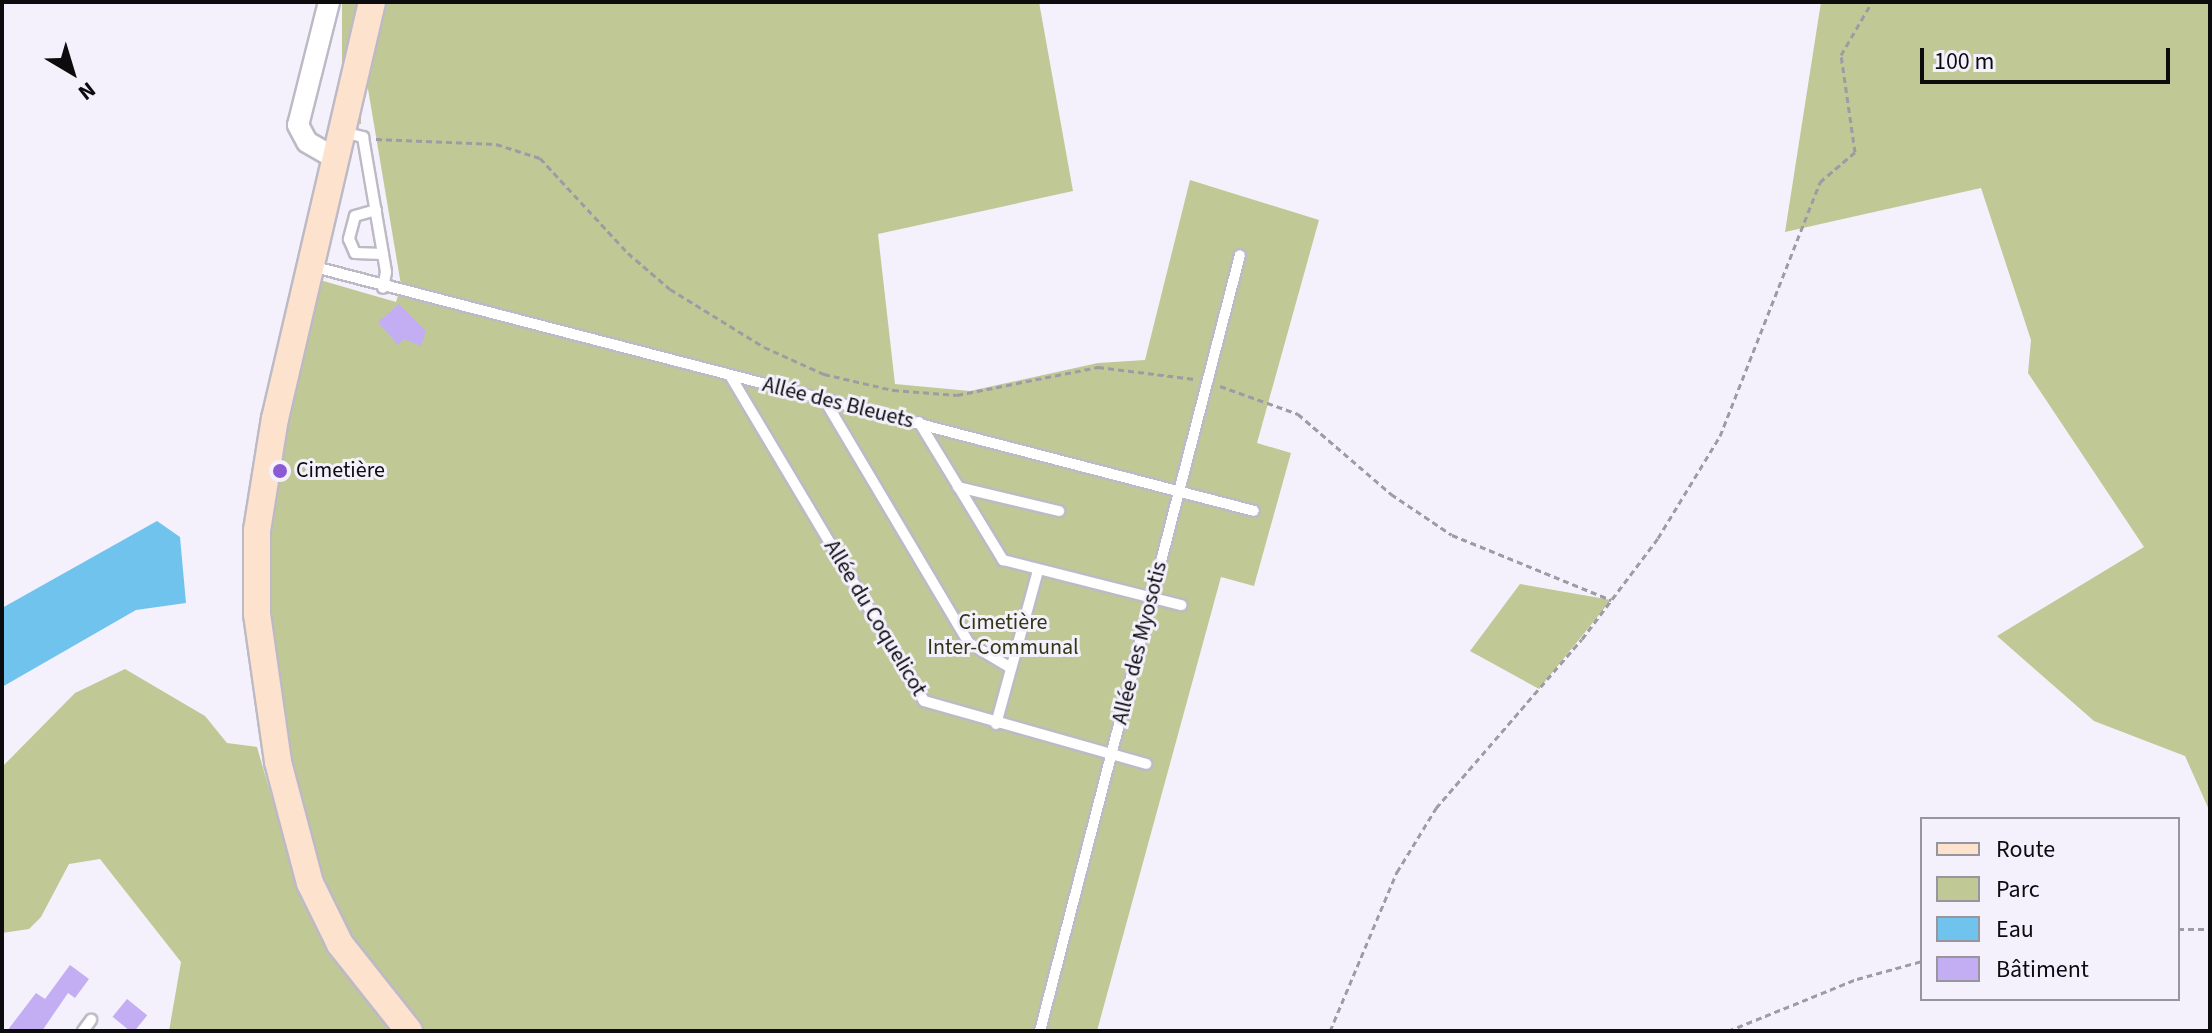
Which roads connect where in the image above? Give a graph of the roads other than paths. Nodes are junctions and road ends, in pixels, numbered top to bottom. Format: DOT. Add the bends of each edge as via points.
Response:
graph roads {
  1 [pos="329,2"];
  2 [pos="372,2"];
  3 [pos="352,134"];
  4 [pos="335,158"];
  5 [pos="376,210"];
  6 [pos="383,254"];
  7 [pos="1240,255"];
  8 [pos="310,265"];
  9 [pos="383,288"];
  10 [pos="731,377"];
  11 [pos="824,399"];
  12 [pos="919,422"];
  13 [pos="958,487"];
  14 [pos="1177,490"];
  15 [pos="1059,511"];
  16 [pos="1254,511"];
  17 [pos="1038,570"];
  18 [pos="1152,597"];
  19 [pos="1181,605"];
  20 [pos="1011,668"];
  21 [pos="996,724"];
  22 [pos="1111,756"];
  23 [pos="1146,764"];
  24 [pos="91,1020"];
  25 [pos="83,1031"];
  26 [pos="409,1031"];
  27 [pos="1040,1031"];
  1 -- 4 [label="street" via="298,125 307,142"];
  2 -- 3 [label="main road"];
  3 -- 4 [label="main road"];
  3 -- 5 [label="lane"];
  4 -- 8 [label="main road"];
  5 -- 6 [label="lane"];
  5 -- 6 [label="lane" via="355,216 349,239 355,253"];
  6 -- 9 [label="lane"];
  7 -- 14 [label="lane, Allée des Myosotis"];
  8 -- 9 [label="lane, Allée des Bleuets"];
  8 -- 26 [label="main road" via="257,530 259,648 278,762 310,883 340,944"];
  9 -- 10 [label="lane, Allée des Bleuets"];
  10 -- 11 [label="lane, Allée des Bleuets"];
  10 -- 21 [label="lane, Allée du Coquelicot" via="924,701"];
  11 -- 12 [label="lane, Allée des Bleuets"];
  11 -- 20 [label="lane" via="969,643"];
  12 -- 13 [label="lane"];
  12 -- 14 [label="lane, Allée des Bleuets"];
  13 -- 15 [label="lane"];
  13 -- 17 [label="lane" via="1003,560"];
  14 -- 16 [label="lane, Allée des Bleuets"];
  14 -- 18 [label="lane, Allée des Myosotis"];
  17 -- 18 [label="lane"];
  17 -- 20 [label="lane"];
  18 -- 19 [label="lane"];
  18 -- 22 [label="lane, Allée des Myosotis"];
  20 -- 21 [label="lane"];
  21 -- 22 [label="lane, Allée du Coquelicot"];
  22 -- 23 [label="lane, Allée du Coquelicot"];
  22 -- 27 [label="lane, Allée des Myosotis"];
  24 -- 25 [label="lane"];
}
